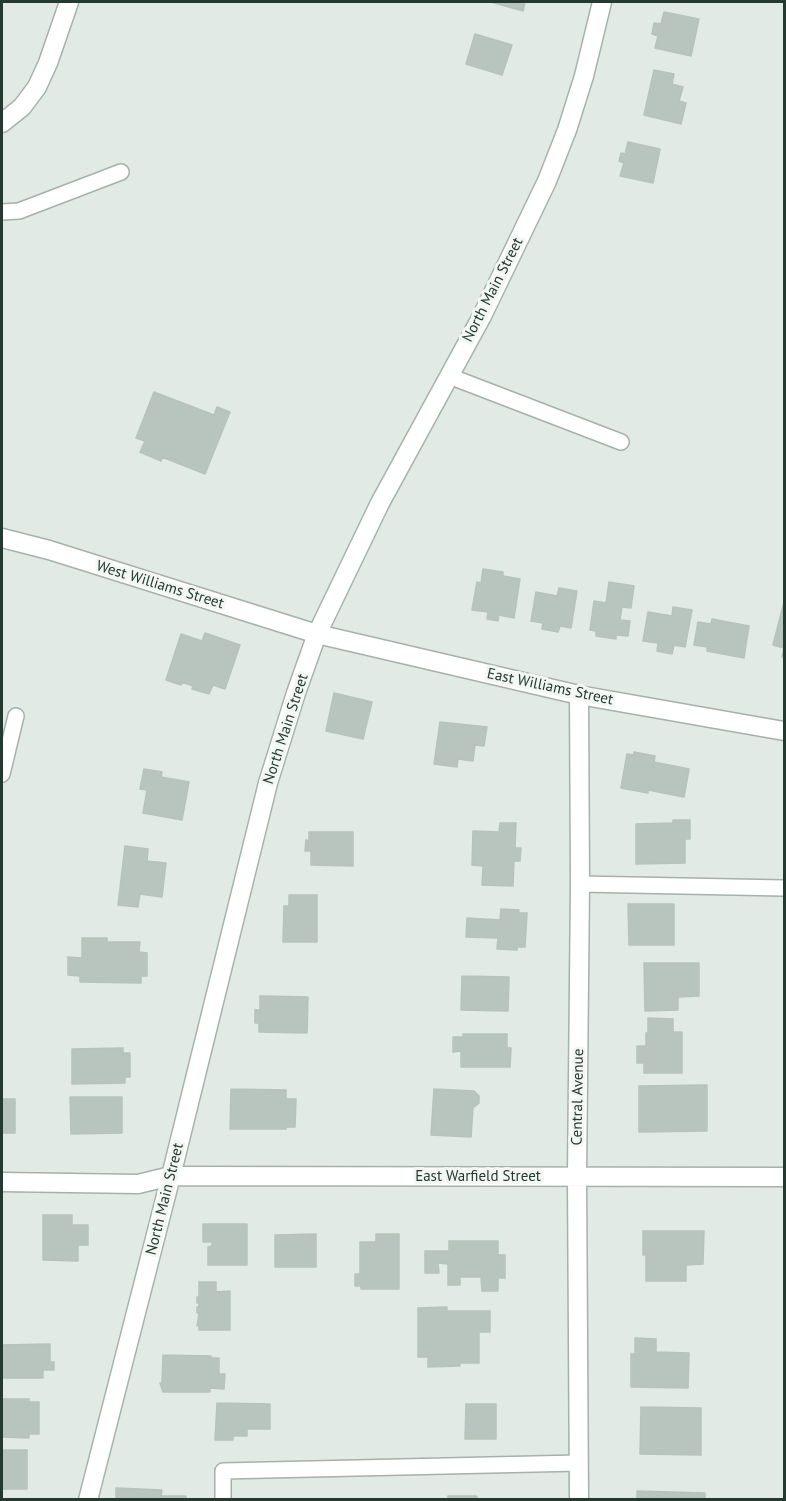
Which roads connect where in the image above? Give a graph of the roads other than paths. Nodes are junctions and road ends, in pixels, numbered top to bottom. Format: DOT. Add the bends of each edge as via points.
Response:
graph roads {
  1 [pos="69,2"];
  2 [pos="602,2"];
  3 [pos="2,120"];
  4 [pos="121,172"];
  5 [pos="2,212"];
  6 [pos="449,376"];
  7 [pos="621,442"];
  8 [pos="2,538"];
  9 [pos="317,634"];
  10 [pos="579,695"];
  11 [pos="16,716"];
  12 [pos="784,731"];
  13 [pos="2,774"];
  14 [pos="580,884"];
  15 [pos="784,888"];
  16 [pos="171,1176"];
  17 [pos="578,1177"];
  18 [pos="784,1177"];
  19 [pos="2,1182"];
  20 [pos="579,1463"];
  21 [pos="88,1500"];
  22 [pos="223,1500"];
  23 [pos="579,1500"];
  1 -- 3 [label="street" via="37,87 22,107"];
  2 -- 6 [label="street, North Main Street" via="584,76 547,181"];
  4 -- 5 [label="lane" via="18,211"];
  6 -- 7 [label="lane"];
  6 -- 9 [label="street, North Main Street" via="380,503"];
  8 -- 9 [label="street, West Williams Street"];
  9 -- 10 [label="street, East Williams Street"];
  9 -- 16 [label="street, North Main Street" via="268,783"];
  10 -- 12 [label="street, East Williams Street"];
  10 -- 14 [label="street, Central Avenue"];
  11 -- 13 [label="lane"];
  14 -- 15 [label="lane"];
  14 -- 17 [label="street, Central Avenue"];
  16 -- 17 [label="street, East Warfield Street"];
  16 -- 19 [label="street, East Warfield Street" via="138,1184"];
  16 -- 21 [label="street, North Main Street"];
  17 -- 18 [label="street, East Warfield Street"];
  17 -- 20 [label="street, Central Avenue"];
  20 -- 22 [label="lane" via="223,1471"];
  20 -- 23 [label="street, Central Avenue"];
}
